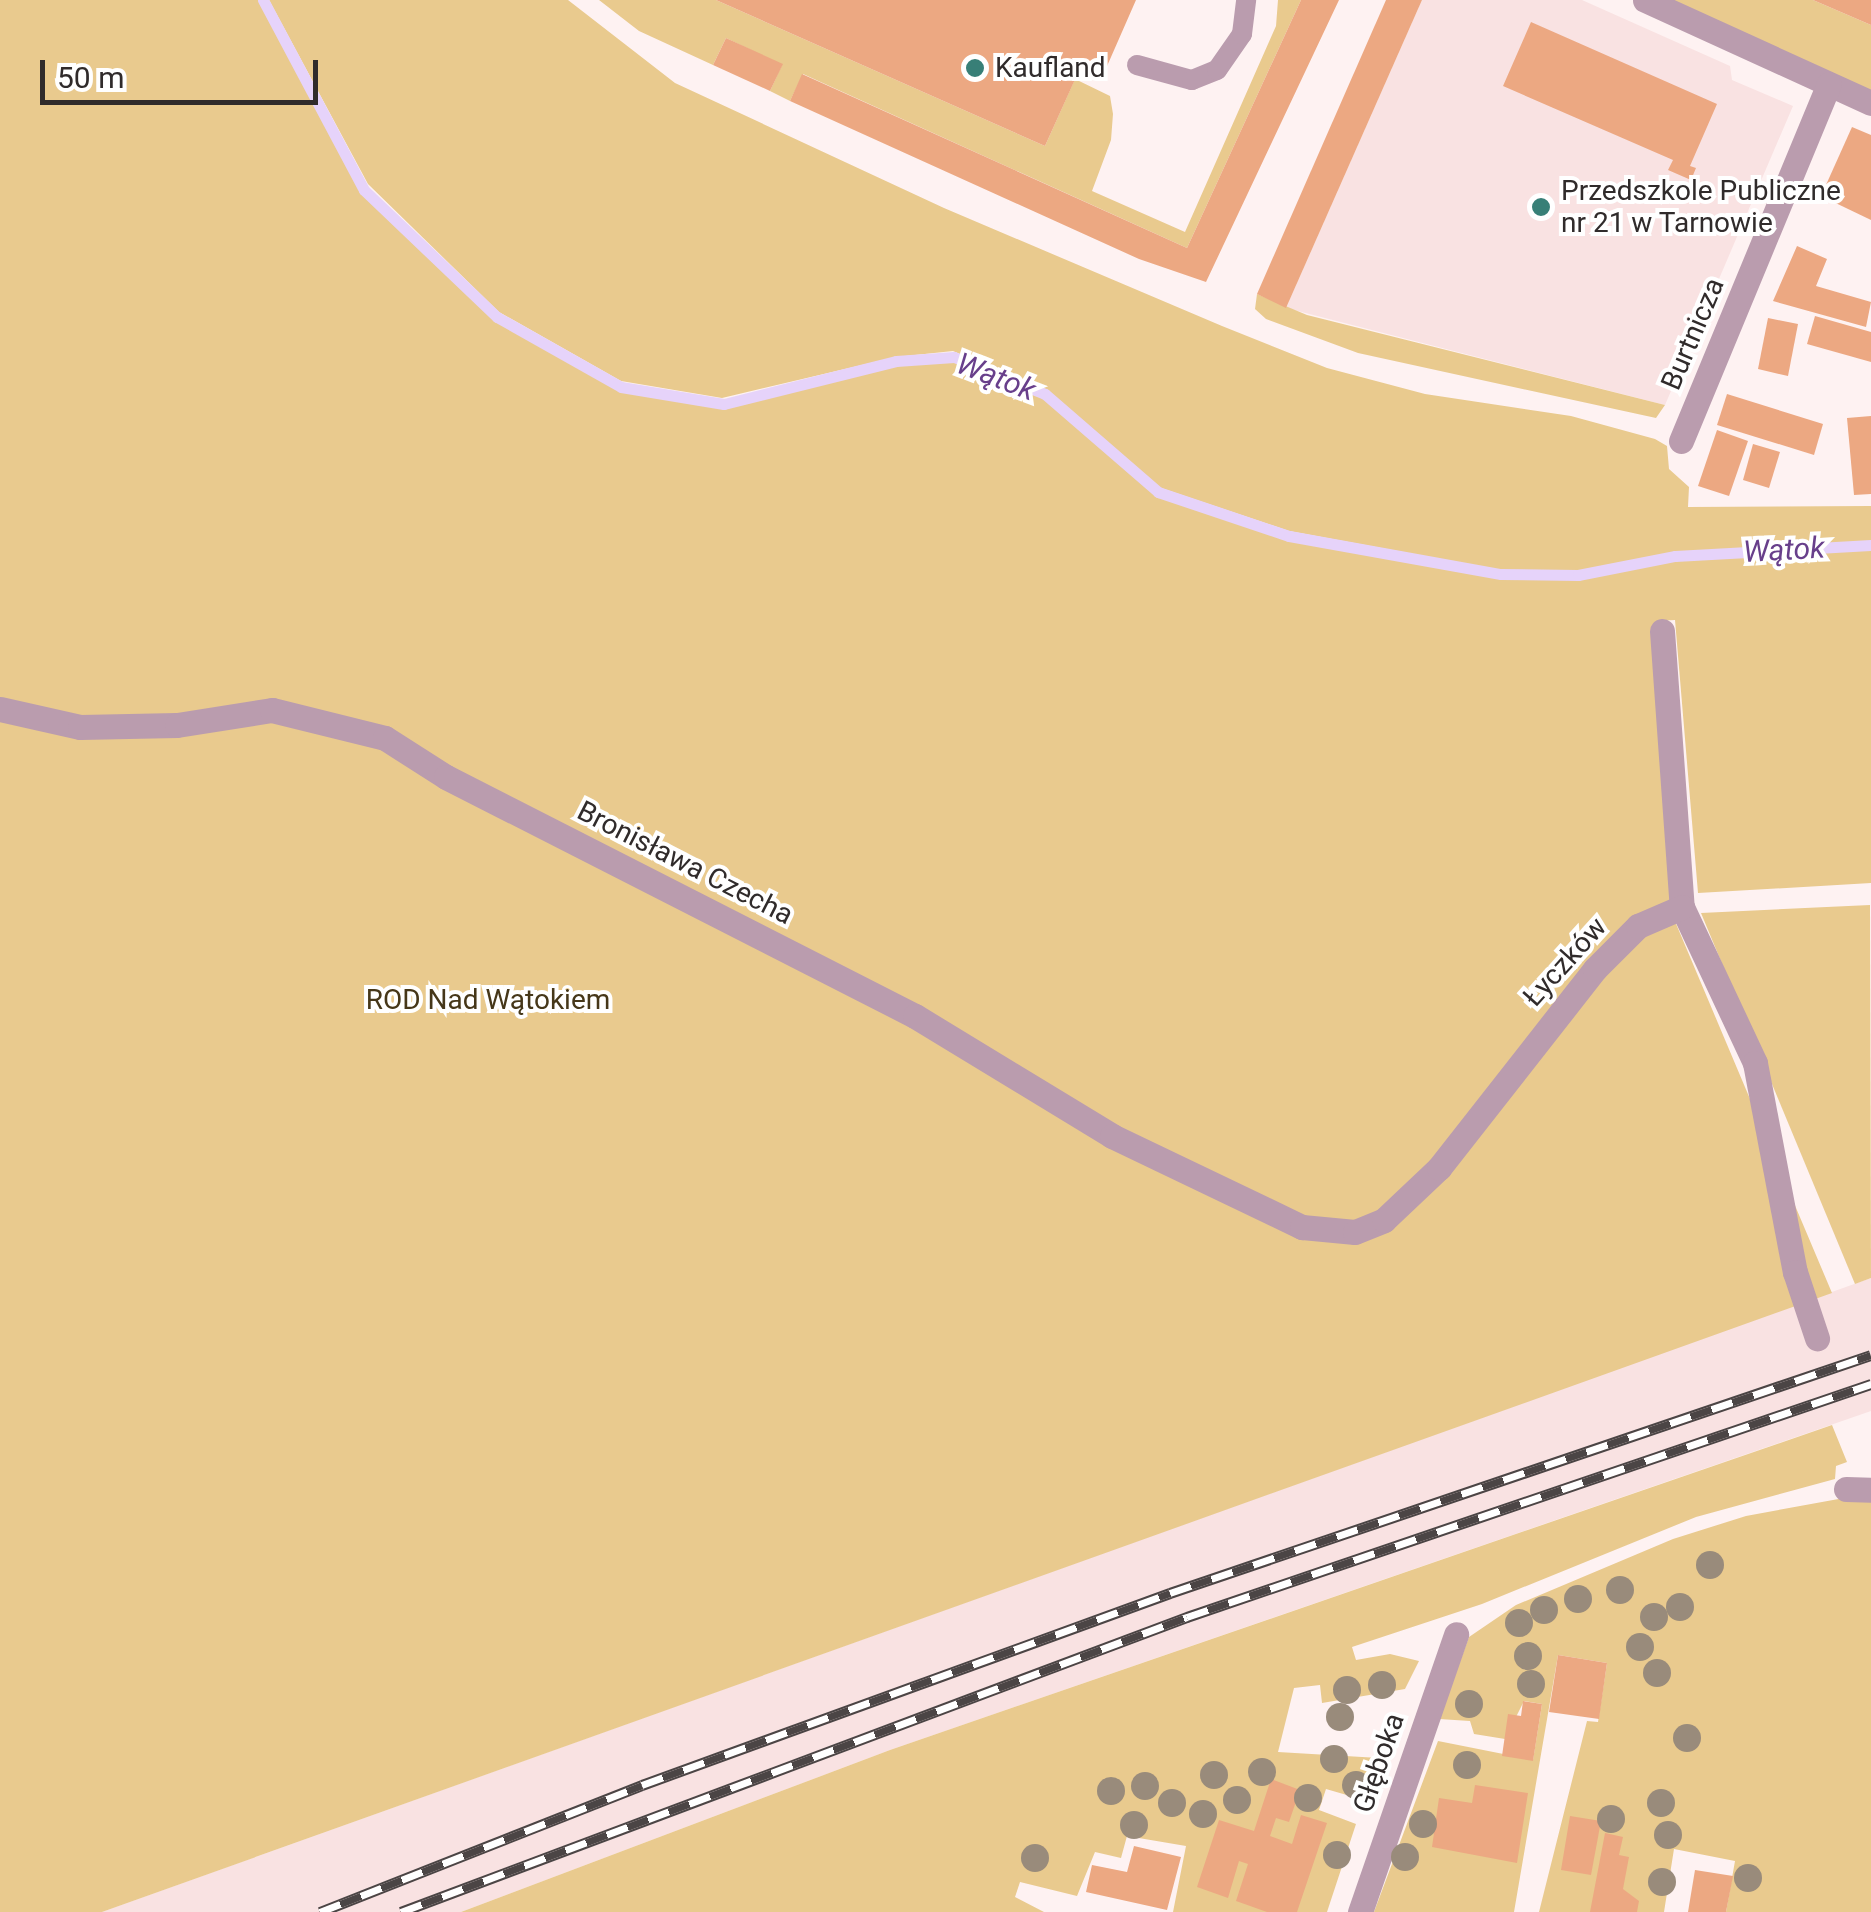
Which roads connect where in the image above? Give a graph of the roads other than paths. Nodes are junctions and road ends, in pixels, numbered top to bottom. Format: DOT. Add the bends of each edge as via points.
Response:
graph roads {
  1 [pos="1246,0"];
  2 [pos="1645,0"];
  3 [pos="1137,65"];
  4 [pos="1829,84"];
  5 [pos="1871,103"];
  6 [pos="1681,441"];
  7 [pos="1662,632"];
  8 [pos="0,709"];
  9 [pos="1682,907"];
  10 [pos="1302,1227"];
  11 [pos="1816,1338"];
  12 [pos="1456,1634"];
  13 [pos="1360,1912"];
  1 -- 3 [label="lane" via="1242,34 1217,70 1192,80"];
  2 -- 4 [label="street"];
  4 -- 5 [label="street"];
  4 -- 6 [label="street, Burtnicza"];
  7 -- 9 [label="street"];
  8 -- 10 [label="street, Bronisława Czecha" via="80,728 178,725 272,710 384,738 916,1016 1112,1136"];
  9 -- 10 [label="street, Łyczków" via="1638,926 1595,969 1439,1168 1384,1220 1356,1232"];
  9 -- 11 [label="street" via="1755,1063 1794,1272"];
  12 -- 13 [label="street, Głęboka"];
}
